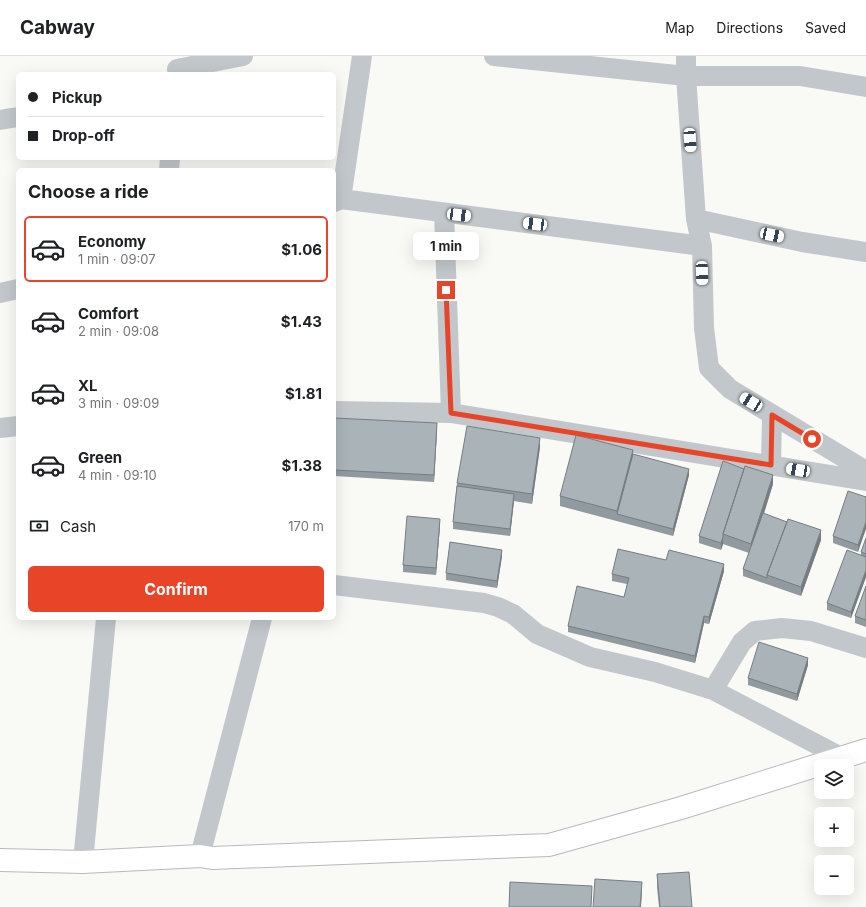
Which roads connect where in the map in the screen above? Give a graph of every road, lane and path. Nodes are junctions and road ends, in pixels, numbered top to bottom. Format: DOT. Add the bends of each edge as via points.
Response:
graph roads {
  1 [pos="243,56"];
  2 [pos="362,56"];
  3 [pos="498,56"];
  4 [pos="686,56"];
  5 [pos="174,66"];
  6 [pos="686,76"];
  7 [pos="866,88"];
  8 [pos="16,117"];
  9 [pos="0,120"];
  10 [pos="338,201"];
  11 [pos="444,213"];
  12 [pos="696,219"];
  13 [pos="702,246"];
  14 [pos="866,252"];
  15 [pos="16,289"];
  16 [pos="0,293"];
  17 [pos="336,411"];
  18 [pos="451,413"];
  19 [pos="772,415"];
  20 [pos="16,426"];
  21 [pos="0,428"];
  22 [pos="771,465"];
  23 [pos="866,471"];
  24 [pos="866,481"];
  25 [pos="336,585"];
  26 [pos="106,620"];
  27 [pos="261,620"];
  28 [pos="866,648"];
  29 [pos="713,690"];
  30 [pos="866,750"];
  31 [pos="842,757"];
  32 [pos="200,856"];
  33 [pos="0,860"];
  34 [pos="83,862"];
  1 -- 5 [label="street"];
  2 -- 10 [label="street"];
  3 -- 6 [label="street"];
  4 -- 6 [label="street"];
  6 -- 7 [label="street" via="800,76"];
  6 -- 12 [label="street"];
  8 -- 9 [label="street"];
  10 -- 11 [label="street"];
  11 -- 13 [label="street"];
  11 -- 18 [label="street"];
  12 -- 13 [label="street"];
  12 -- 14 [label="street" via="802,242"];
  13 -- 19 [label="street" via="704,328 709,368 730,389"];
  15 -- 16 [label="street"];
  17 -- 18 [label="street"];
  18 -- 22 [label="street"];
  19 -- 22 [label="street"];
  19 -- 23 [label="street"];
  20 -- 21 [label="street"];
  22 -- 24 [label="street"];
  25 -- 29 [label="street" via="484,603 513,614 537,634 590,657 655,672"];
  26 -- 34 [label="street"];
  27 -- 32 [label="street"];
  28 -- 29 [label="street" via="811,631 782,628 755,631 742,642"];
  29 -- 31 [label="street"];
  30 -- 31 [label="street"];
  31 -- 32 [label="street" via="681,808 548,845 212,858"];
  32 -- 34 [label="street"];
  33 -- 34 [label="street"];
}
